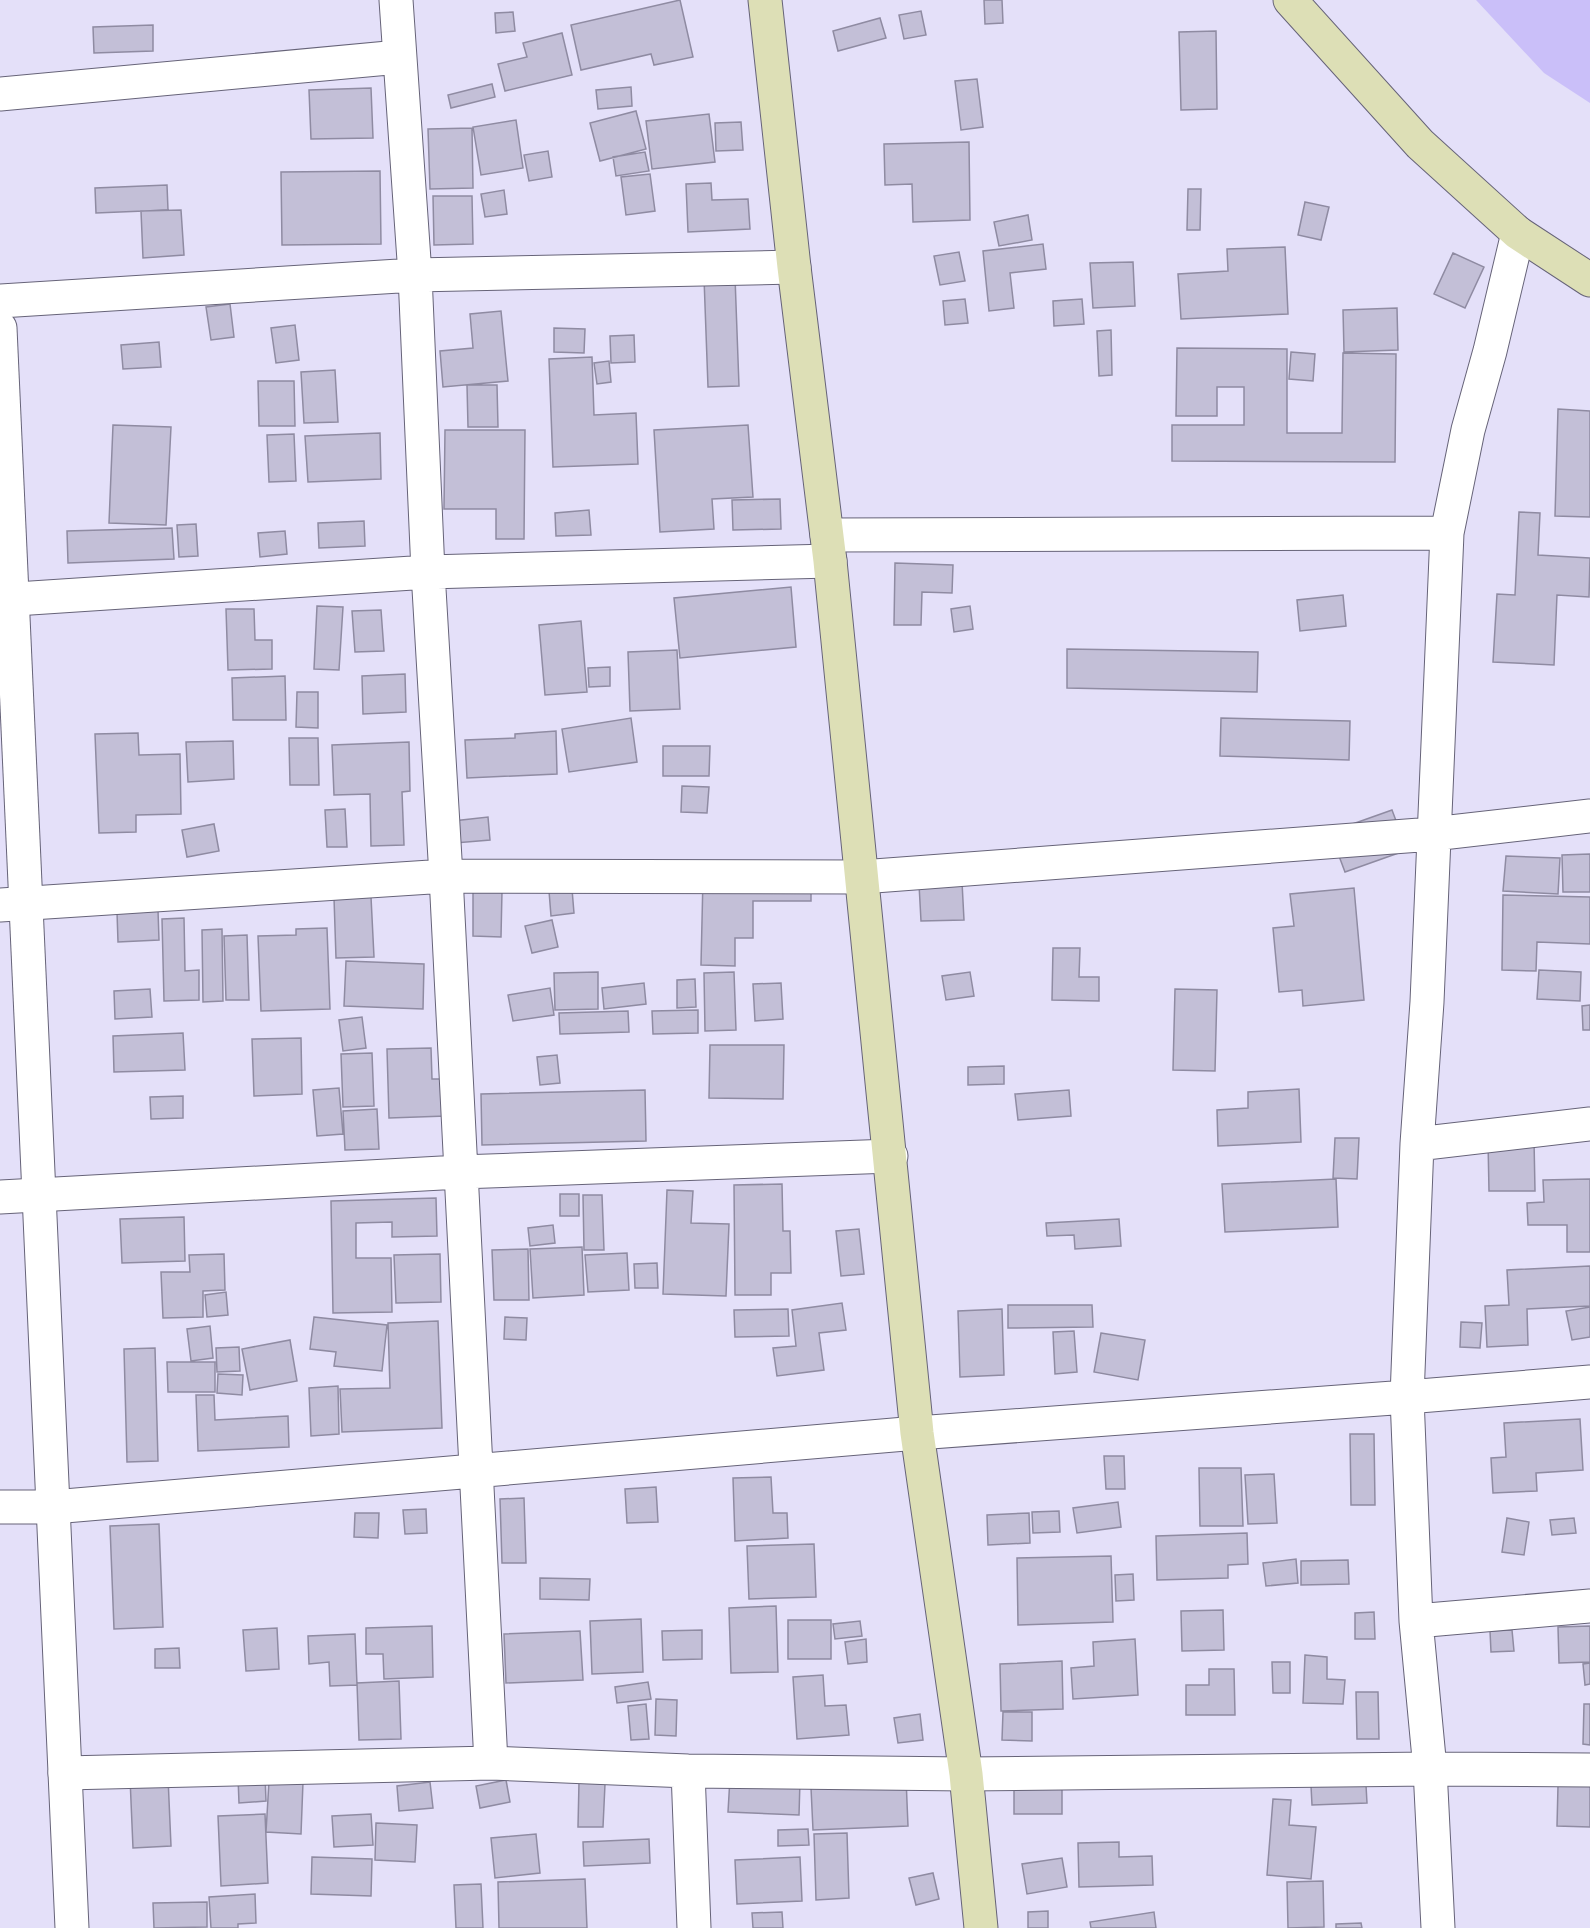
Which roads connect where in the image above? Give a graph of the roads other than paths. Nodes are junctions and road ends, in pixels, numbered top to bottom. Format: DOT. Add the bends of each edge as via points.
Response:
graph roads {
  1 [pos="396,0"];
  2 [pos="765,0"];
  3 [pos="1290,0"];
  4 [pos="399,57"];
  5 [pos="0,94"];
  6 [pos="1518,233"];
  7 [pos="794,267"];
  8 [pos="415,275"];
  9 [pos="1590,280"];
  10 [pos="0,301"];
  11 [pos="0,328"];
  12 [pos="1447,533"];
  13 [pos="828,548"];
  14 [pos="428,572"];
  15 [pos="6,600"];
  16 [pos="1590,816"];
  17 [pos="1433,834"];
  18 [pos="446,876"];
  19 [pos="861,878"];
  20 [pos="13,904"];
  21 [pos="1590,1124"];
  22 [pos="1417,1144"];
  23 [pos="891,1156"];
  24 [pos="460,1172"];
  25 [pos="39,1196"];
  26 [pos="0,1197"];
  27 [pos="1590,1382"];
  28 [pos="1407,1397"];
  29 [pos="917,1433"];
  30 [pos="477,1470"];
  31 [pos="0,1507"];
  32 [pos="54,1507"];
  33 [pos="1590,1606"];
  34 [pos="1416,1621"];
  35 [pos="491,1763"];
  36 [pos="1430,1769"];
  37 [pos="1590,1770"];
  38 [pos="688,1771"];
  39 [pos="65,1773"];
  40 [pos="966,1774"];
  41 [pos="72,1928"];
  42 [pos="694,1928"];
  43 [pos="981,1928"];
  44 [pos="1438,1928"];
  1 -- 4 [label="street"];
  2 -- 7 [label="main road"];
  3 -- 6 [label="main road" via="1420,144"];
  4 -- 5 [label="street"];
  4 -- 8 [label="street"];
  6 -- 9 [label="main road"];
  6 -- 12 [label="street" via="1468,430"];
  7 -- 8 [label="street"];
  7 -- 13 [label="main road"];
  8 -- 10 [label="street"];
  8 -- 14 [label="street"];
  11 -- 15 [label="street"];
  12 -- 13 [label="street"];
  12 -- 17 [label="street"];
  13 -- 14 [label="street"];
  13 -- 19 [label="main road"];
  14 -- 15 [label="street"];
  14 -- 18 [label="street"];
  15 -- 20 [label="street"];
  16 -- 17 [label="street"];
  17 -- 19 [label="street"];
  17 -- 22 [label="street"];
  18 -- 19 [label="street"];
  18 -- 20 [label="street"];
  18 -- 24 [label="street"];
  19 -- 23 [label="main road"];
  20 -- 25 [label="street"];
  21 -- 22 [label="street"];
  22 -- 28 [label="street"];
  23 -- 24 [label="street"];
  23 -- 29 [label="main road"];
  24 -- 25 [label="street"];
  24 -- 30 [label="street"];
  25 -- 26 [label="street"];
  25 -- 32 [label="street"];
  27 -- 28 [label="street"];
  28 -- 29 [label="street"];
  28 -- 34 [label="street"];
  29 -- 30 [label="street"];
  29 -- 40 [label="main road"];
  30 -- 32 [label="street"];
  30 -- 35 [label="street"];
  31 -- 32 [label="street"];
  32 -- 39 [label="street"];
  33 -- 34 [label="street"];
  34 -- 36 [label="street"];
  35 -- 38 [label="street"];
  35 -- 39 [label="street"];
  36 -- 37 [label="street"];
  36 -- 40 [label="street"];
  36 -- 44 [label="street"];
  38 -- 40 [label="street"];
  38 -- 42 [label="street"];
  39 -- 41 [label="street"];
  40 -- 43 [label="main road"];
}
